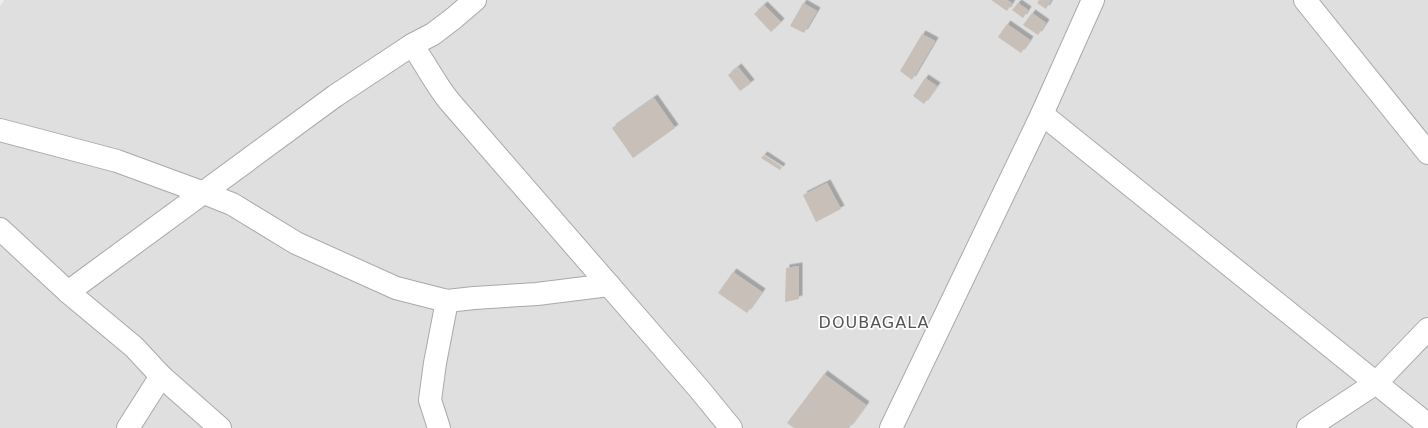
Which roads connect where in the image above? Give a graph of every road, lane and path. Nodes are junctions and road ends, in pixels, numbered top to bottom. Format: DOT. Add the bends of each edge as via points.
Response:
graph roads {
  1 [pos="475,0"];
  2 [pos="1093,0"];
  3 [pos="1305,0"];
  4 [pos="412,45"];
  5 [pos="1042,114"];
  6 [pos="0,130"];
  7 [pos="1428,153"];
  8 [pos="204,193"];
  9 [pos="0,229"];
  10 [pos="608,285"];
  11 [pos="68,292"];
  12 [pos="447,301"];
  13 [pos="1428,329"];
  14 [pos="161,376"];
  15 [pos="1376,383"];
  16 [pos="1428,425"];
  17 [pos="128,428"];
  18 [pos="220,428"];
  19 [pos="439,428"];
  20 [pos="731,428"];
  21 [pos="891,428"];
  22 [pos="1308,428"];
  1 -- 4 [label="street" via="433,34"];
  2 -- 5 [label="street"];
  3 -- 7 [label="street"];
  4 -- 8 [label="street" via="335,96"];
  4 -- 10 [label="street" via="438,88"];
  5 -- 15 [label="street"];
  5 -- 21 [label="street"];
  6 -- 8 [label="street" via="118,160"];
  8 -- 11 [label="street"];
  8 -- 12 [label="street" via="232,204 296,243 396,288"];
  9 -- 11 [label="street"];
  10 -- 12 [label="street"];
  10 -- 20 [label="street"];
  11 -- 14 [label="street" via="134,347"];
  12 -- 19 [label="street" via="430,400"];
  13 -- 15 [label="street"];
  14 -- 17 [label="street"];
  14 -- 18 [label="street"];
  15 -- 16 [label="street"];
  15 -- 22 [label="street"];
}
